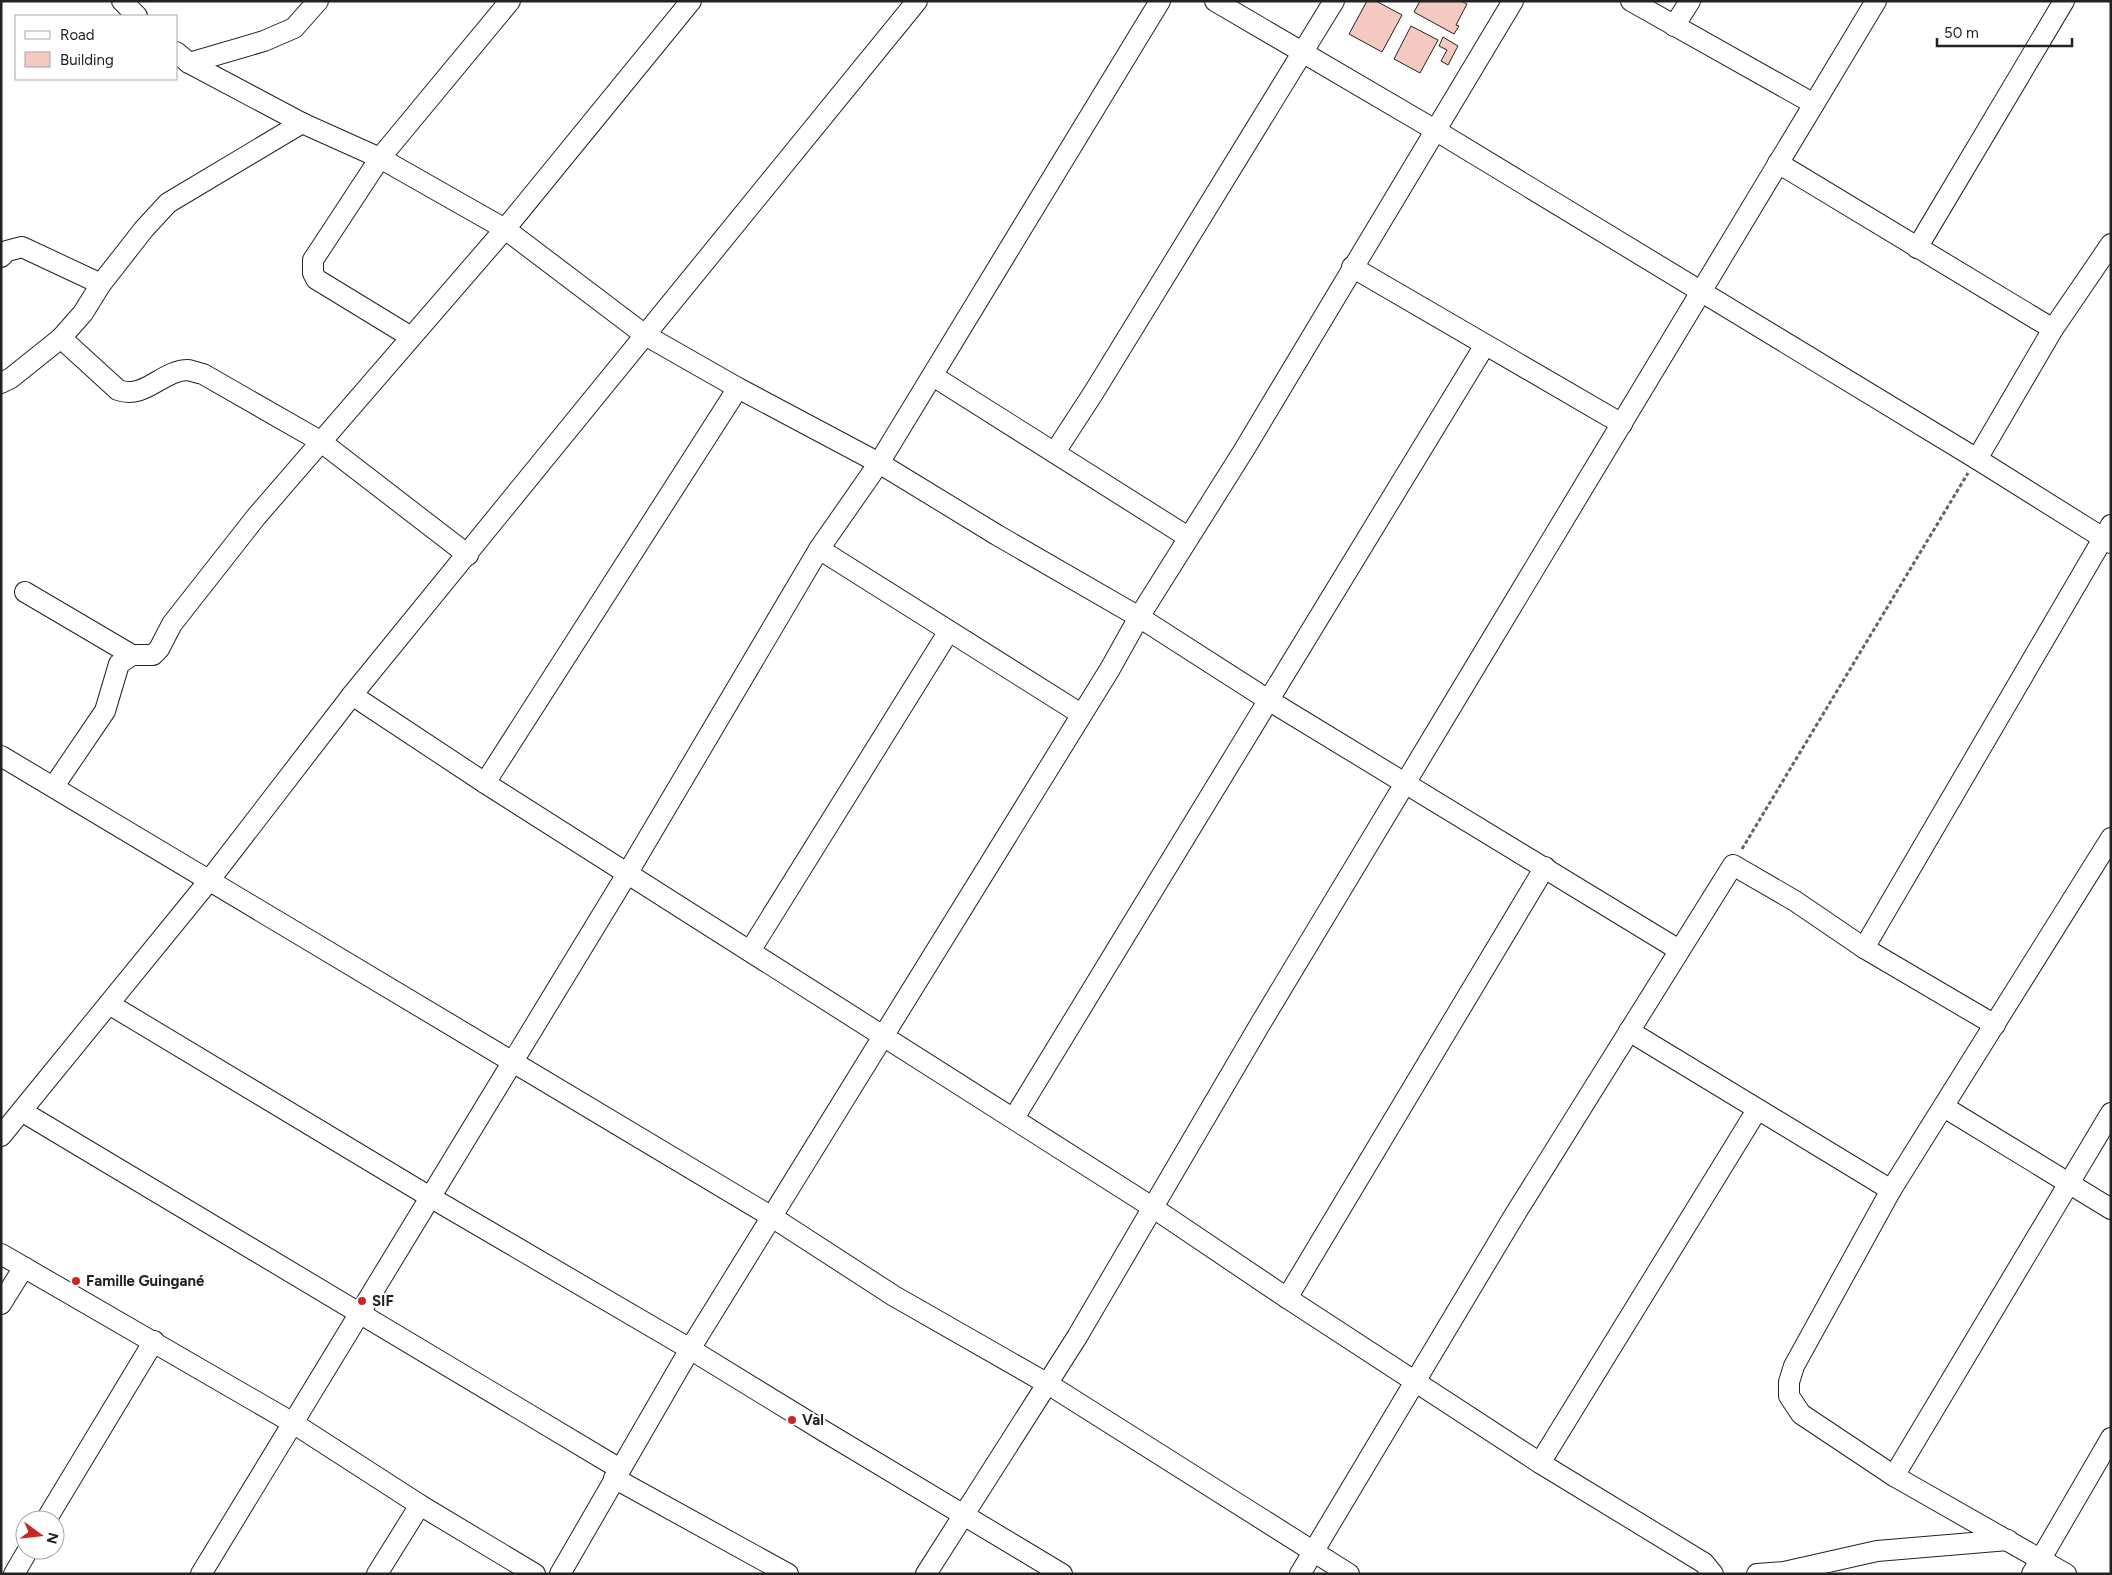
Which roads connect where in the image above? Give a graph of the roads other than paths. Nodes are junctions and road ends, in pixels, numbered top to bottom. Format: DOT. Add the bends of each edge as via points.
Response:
graph roads {
  1 [pos="122,1"];
  2 [pos="318,1"];
  3 [pos="510,1"];
  4 [pos="692,1"];
  5 [pos="1160,1"];
  6 [pos="1215,1"];
  7 [pos="1334,1"];
  8 [pos="1513,1"];
  9 [pos="1631,1"];
  10 [pos="1690,1"];
  11 [pos="1876,1"];
  12 [pos="2064,1"];
  13 [pos="913,3"];
  14 [pos="136,15"];
  15 [pos="1674,26"];
  16 [pos="1303,51"];
  17 [pos="183,57"];
  18 [pos="1814,104"];
  19 [pos="302,123"];
  20 [pos="1435,130"];
  21 [pos="380,158"];
  22 [pos="1778,163"];
  23 [pos="505,229"];
  24 [pos="2111,244"];
  25 [pos="1917,248"];
  26 [pos="1,257"];
  27 [pos="1352,267"];
  28 [pos="101,284"];
  29 [pos="1702,292"];
  30 [pos="2053,329"];
  31 [pos="646,334"];
  32 [pos="61,338"];
  33 [pos="411,338"];
  34 [pos="1485,345"];
  35 [pos="933,376"];
  36 [pos="1,383"];
  37 [pos="738,388"];
  38 [pos="1622,424"];
  39 [pos="320,441"];
  40 [pos="1054,452"];
  41 [pos="1977,458"];
  42 [pos="879,463"];
  43 [pos="2108,535"];
  44 [pos="1188,537"];
  45 [pos="819,549"];
  46 [pos="468,555"];
  47 [pos="25,592"];
  48 [pos="1139,617"];
  49 [pos="949,631"];
  50 [pos="132,655"];
  51 [pos="352,695"];
  52 [pos="1270,701"];
  53 [pos="1080,714"];
  54 [pos="1,756"];
  55 [pos="1405,783"];
  56 [pos="485,784"];
  57 [pos="54,786"];
  58 [pos="2111,838"];
  59 [pos="1545,868"];
  60 [pos="627,874"];
  61 [pos="208,882"];
  62 [pos="1864,948"];
  63 [pos="1679,950"];
  64 [pos="750,952"];
  65 [pos="109,1004"];
  66 [pos="1995,1025"];
  67 [pos="1629,1031"];
  68 [pos="882,1037"];
  69 [pos="512,1064"];
  70 [pos="1944,1107"];
  71 [pos="1757,1110"];
  72 [pos="23,1112"];
  73 [pos="2111,1113"];
  74 [pos="1014,1118"];
  75 [pos="1,1136"];
  76 [pos="2069,1183"];
  77 [pos="1891,1190"];
  78 [pos="430,1197"];
  79 [pos="1152,1207"];
  80 [pos="2111,1209"];
  81 [pos="772,1217"];
  82 [pos="1,1254"];
  83 [pos="24,1267"];
  84 [pos="1288,1298"];
  85 [pos="1,1304"];
  86 [pos="360,1314"];
  87 [pos="154,1341"];
  88 [pos="690,1349"];
  89 [pos="1416,1382"];
  90 [pos="1048,1384"];
  91 [pos="293,1423"];
  92 [pos="2111,1438"];
  93 [pos="1540,1463"];
  94 [pos="617,1473"];
  95 [pos="1894,1476"];
  96 [pos="420,1505"];
  97 [pos="52,1510"];
  98 [pos="964,1516"];
  99 [pos="2008,1540"];
  100 [pos="1313,1553"];
  101 [pos="22,1560"];
  102 [pos="2037,1566"];
  103 [pos="14,1574"];
  104 [pos="201,1574"];
  105 [pos="377,1574"];
  106 [pos="535,1574"];
  107 [pos="560,1574"];
  108 [pos="788,1574"];
  109 [pos="926,1574"];
  110 [pos="1062,1574"];
  111 [pos="1300,1574"];
  112 [pos="1348,1574"];
  113 [pos="1713,1574"];
  114 [pos="1757,1574"];
  115 [pos="2066,1574"];
  1 -- 14 [label="street"];
  2 -- 17 [label="street" via="294,28 264,41"];
  3 -- 21 [label="street"];
  4 -- 23 [label="street"];
  5 -- 35 [label="street"];
  6 -- 16 [label="street"];
  7 -- 16 [label="street"];
  8 -- 20 [label="street"];
  9 -- 15 [label="street"];
  10 -- 15 [label="street"];
  11 -- 18 [label="street"];
  12 -- 25 [label="street"];
  13 -- 31 [label="street"];
  15 -- 18 [label="street"];
  16 -- 20 [label="street"];
  16 -- 40 [label="street"];
  17 -- 19 [label="street"];
  18 -- 22 [label="street"];
  19 -- 21 [label="street"];
  19 -- 28 [label="street" via="168,203"];
  20 -- 27 [label="street"];
  20 -- 29 [label="street"];
  21 -- 23 [label="street"];
  21 -- 33 [label="street" via="316,255 313,273 316,279"];
  22 -- 25 [label="street"];
  22 -- 29 [label="street"];
  23 -- 31 [label="street"];
  23 -- 33 [label="street"];
  24 -- 30 [label="street"];
  25 -- 30 [label="street"];
  26 -- 28 [label="street" via="7,251 22,248"];
  27 -- 34 [label="street"];
  27 -- 44 [label="street" via="1244,450"];
  28 -- 32 [label="street" via="83,313"];
  29 -- 38 [label="street"];
  29 -- 41 [label="street"];
  30 -- 41 [label="street"];
  31 -- 37 [label="street"];
  31 -- 46 [label="street"];
  32 -- 36 [label="street"];
  32 -- 39 [label="street" via="118,390 147,389 186,370 203,374"];
  33 -- 39 [label="street"];
  34 -- 38 [label="street"];
  34 -- 52 [label="street"];
  35 -- 40 [label="street"];
  35 -- 42 [label="street"];
  37 -- 42 [label="street"];
  37 -- 56 [label="street"];
  38 -- 55 [label="street"];
  39 -- 46 [label="street"];
  39 -- 50 [label="street" via="172,624 159,649 153,655"];
  40 -- 44 [label="street"];
  41 -- 43 [label="street"];
  42 -- 45 [label="street"];
  42 -- 48 [label="street"];
  43 -- 62 [label="street"];
  44 -- 48 [label="street"];
  45 -- 49 [label="street"];
  45 -- 60 [label="street"];
  46 -- 51 [label="street"];
  47 -- 50 [label="street"];
  48 -- 52 [label="street"];
  48 -- 53 [label="street"];
  49 -- 53 [label="street"];
  49 -- 64 [label="street"];
  50 -- 57 [label="street" via="119,664 105,711"];
  51 -- 56 [label="street"];
  51 -- 61 [label="street"];
  52 -- 55 [label="street"];
  52 -- 74 [label="street"];
  53 -- 68 [label="street"];
  54 -- 57 [label="street"];
  55 -- 59 [label="street"];
  55 -- 79 [label="street"];
  56 -- 60 [label="street"];
  57 -- 61 [label="street"];
  58 -- 66 [label="street"];
  59 -- 63 [label="street"];
  59 -- 84 [label="street"];
  60 -- 64 [label="street"];
  60 -- 69 [label="street"];
  61 -- 65 [label="street"];
  61 -- 69 [label="street"];
  62 -- 63 [label="street" via="1795,901 1733,865"];
  62 -- 66 [label="street"];
  63 -- 67 [label="street"];
  64 -- 68 [label="street"];
  65 -- 72 [label="street"];
  65 -- 78 [label="street"];
  66 -- 70 [label="street"];
  67 -- 71 [label="street"];
  67 -- 89 [label="street"];
  68 -- 74 [label="street"];
  68 -- 81 [label="street"];
  69 -- 78 [label="street"];
  69 -- 81 [label="street"];
  70 -- 76 [label="street"];
  70 -- 77 [label="street"];
  71 -- 77 [label="street"];
  71 -- 93 [label="street"];
  72 -- 75 [label="street"];
  72 -- 86 [label="street"];
  73 -- 76 [label="street"];
  74 -- 79 [label="street"];
  76 -- 80 [label="street"];
  76 -- 95 [label="street"];
  77 -- 95 [label="street" via="1794,1366 1789,1396 1801,1414"];
  78 -- 86 [label="street"];
  78 -- 88 [label="street"];
  79 -- 84 [label="street"];
  79 -- 90 [label="street"];
  81 -- 88 [label="street"];
  81 -- 90 [label="street" via="894,1296"];
  82 -- 83 [label="street"];
  83 -- 85 [label="street"];
  83 -- 87 [label="street"];
  84 -- 89 [label="street"];
  86 -- 91 [label="street"];
  86 -- 94 [label="street"];
  87 -- 91 [label="street"];
  87 -- 97 [label="street"];
  88 -- 94 [label="street"];
  88 -- 98 [label="street"];
  89 -- 93 [label="street"];
  89 -- 100 [label="street"];
  90 -- 98 [label="street"];
  90 -- 100 [label="street"];
  91 -- 96 [label="street"];
  91 -- 104 [label="street"];
  92 -- 102 [label="street"];
  93 -- 113 [label="street" via="1704,1563"];
  94 -- 107 [label="street"];
  94 -- 108 [label="street"];
  95 -- 99 [label="street"];
  96 -- 105 [label="street"];
  96 -- 106 [label="street"];
  98 -- 109 [label="street"];
  98 -- 110 [label="street"];
  99 -- 102 [label="street"];
  99 -- 114 [label="street" via="1877,1551 1784,1572"];
  100 -- 111 [label="street"];
  100 -- 112 [label="street"];
  101 -- 103 [label="street"];
  102 -- 115 [label="street"];
}
